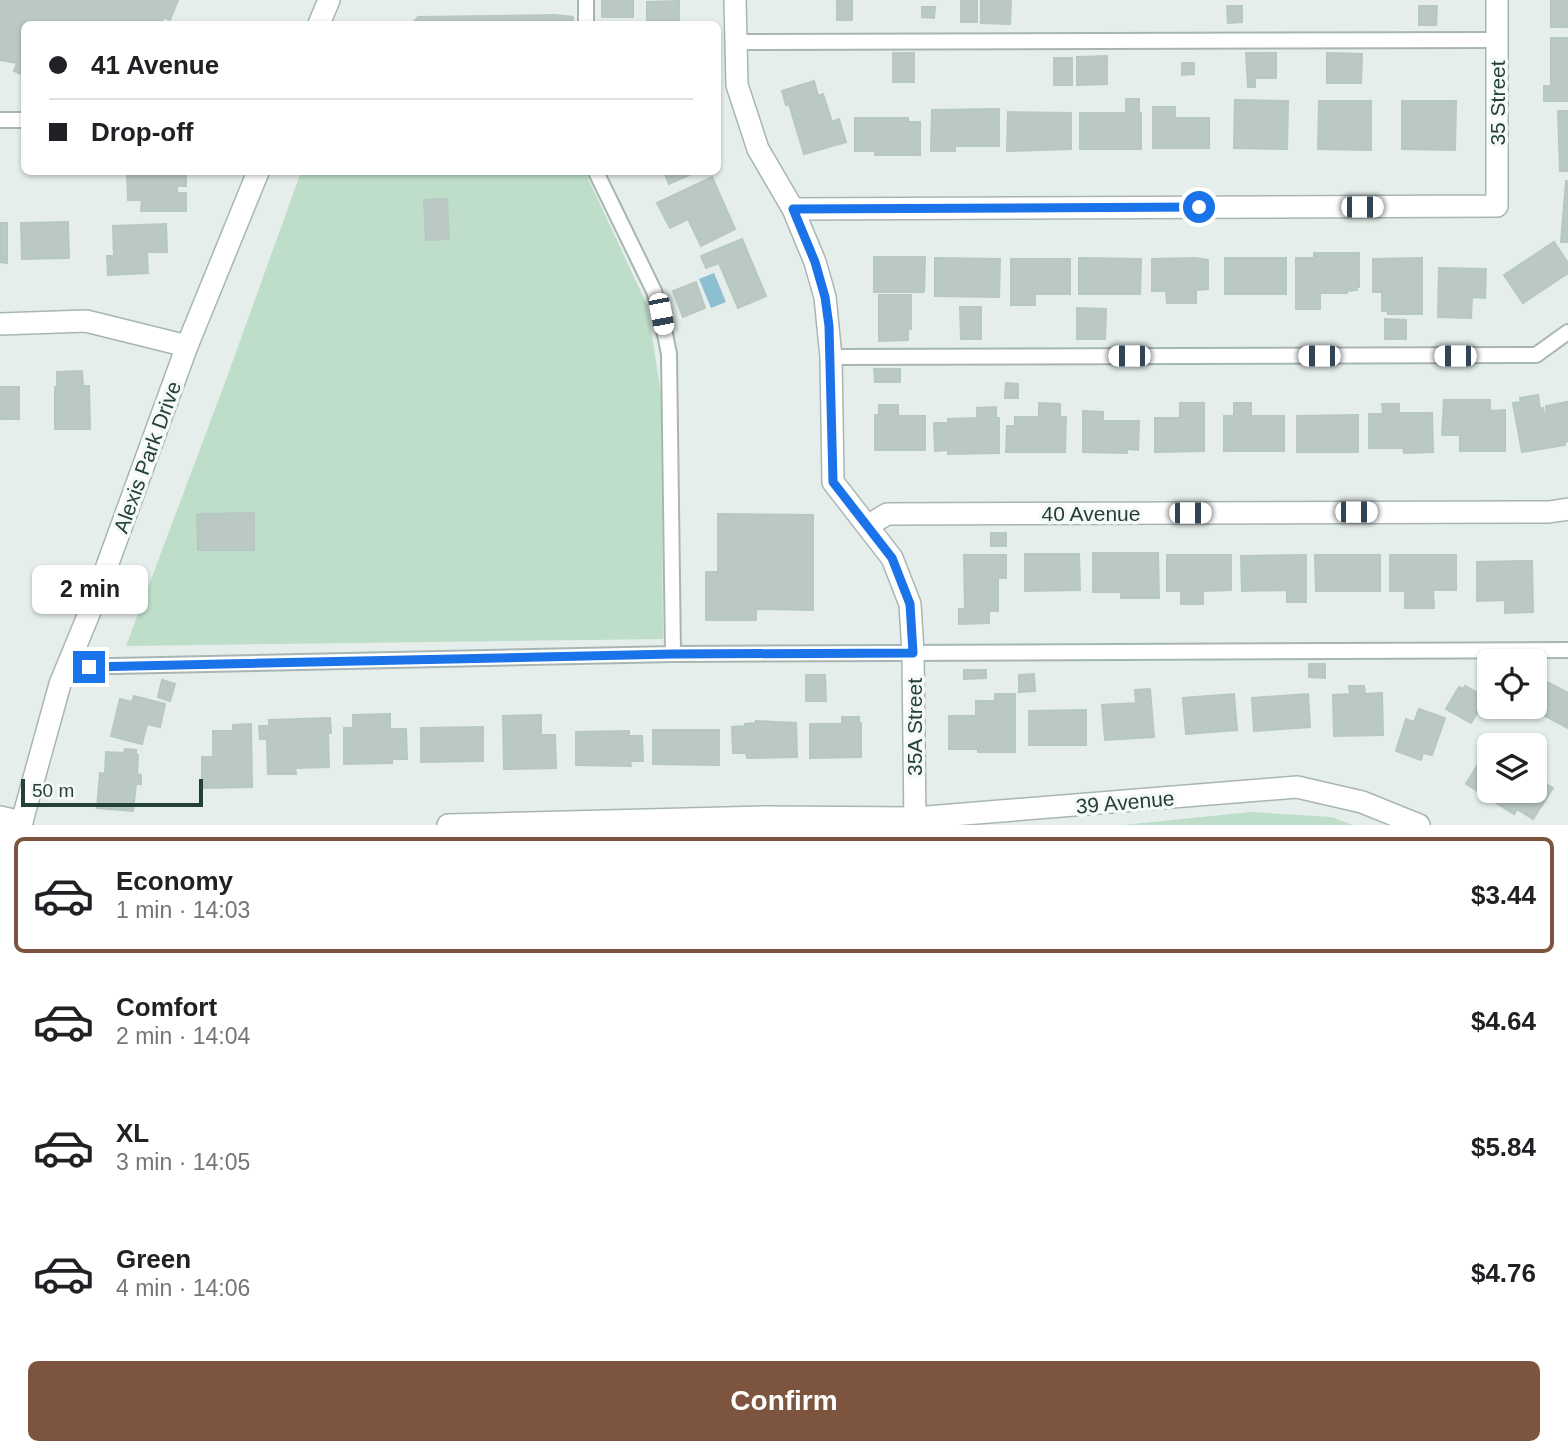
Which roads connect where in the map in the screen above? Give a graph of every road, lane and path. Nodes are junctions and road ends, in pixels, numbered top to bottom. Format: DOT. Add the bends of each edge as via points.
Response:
graph roads {
  1 [pos="329,0"];
  2 [pos="586,0"];
  3 [pos="735,0"];
  4 [pos="1497,0"];
  5 [pos="320,21"];
  6 [pos="586,21"];
  7 [pos="1497,40"];
  8 [pos="734,42"];
  9 [pos="0,120"];
  10 [pos="21,120"];
  11 [pos="257,175"];
  12 [pos="597,175"];
  13 [pos="793,209"];
  14 [pos="0,324"];
  15 [pos="1568,332"];
  16 [pos="187,346"];
  17 [pos="831,357"];
  18 [pos="1568,509"];
  19 [pos="869,525"];
  20 [pos="1568,650"];
  21 [pos="913,653"];
  22 [pos="673,654"];
  23 [pos="67,667"];
  24 [pos="0,817"];
  25 [pos="765,821"];
  26 [pos="614,822"];
  27 [pos="915,822"];
  28 [pos="26,824"];
  29 [pos="483,824"];
  30 [pos="448,825"];
  31 [pos="1419,825"];
  1 -- 5 [label="street"];
  2 -- 6 [label="lane"];
  3 -- 8 [label="street, 35A Street"];
  4 -- 7 [label="street, 35 Street"];
  7 -- 8 [label="lane"];
  7 -- 13 [label="street, 35 Street" via="1497,206"];
  8 -- 13 [label="street, 35A Street" via="737,85 758,149"];
  9 -- 10 [label="lane"];
  11 -- 16 [label="street, Alexis Park Drive"];
  12 -- 22 [label="lane" via="654,291 669,354"];
  13 -- 17 [label="street, 35A Street" via="825,297"];
  14 -- 16 [label="street" via="86,321"];
  15 -- 17 [label="lane" via="1536,355"];
  16 -- 23 [label="street, Alexis Park Drive"];
  17 -- 19 [label="street, 35A Street" via="833,482"];
  18 -- 19 [label="street, 40 Avenue" via="887,513"];
  19 -- 21 [label="street, 35A Street" via="892,558 910,604"];
  20 -- 21 [label="lane"];
  21 -- 22 [label="lane"];
  21 -- 27 [label="street, 35A Street"];
  22 -- 23 [label="lane"];
  23 -- 28 [label="street, Alexis Park Drive"];
  24 -- 28 [label="street"];
  25 -- 26 [label="street, 39 Avenue"];
  25 -- 27 [label="street, 39 Avenue"];
  26 -- 29 [label="street, 39 Avenue"];
  27 -- 31 [label="street, 39 Avenue" via="1297,787 1362,802"];
  29 -- 30 [label="street, 39 Avenue"];
}
